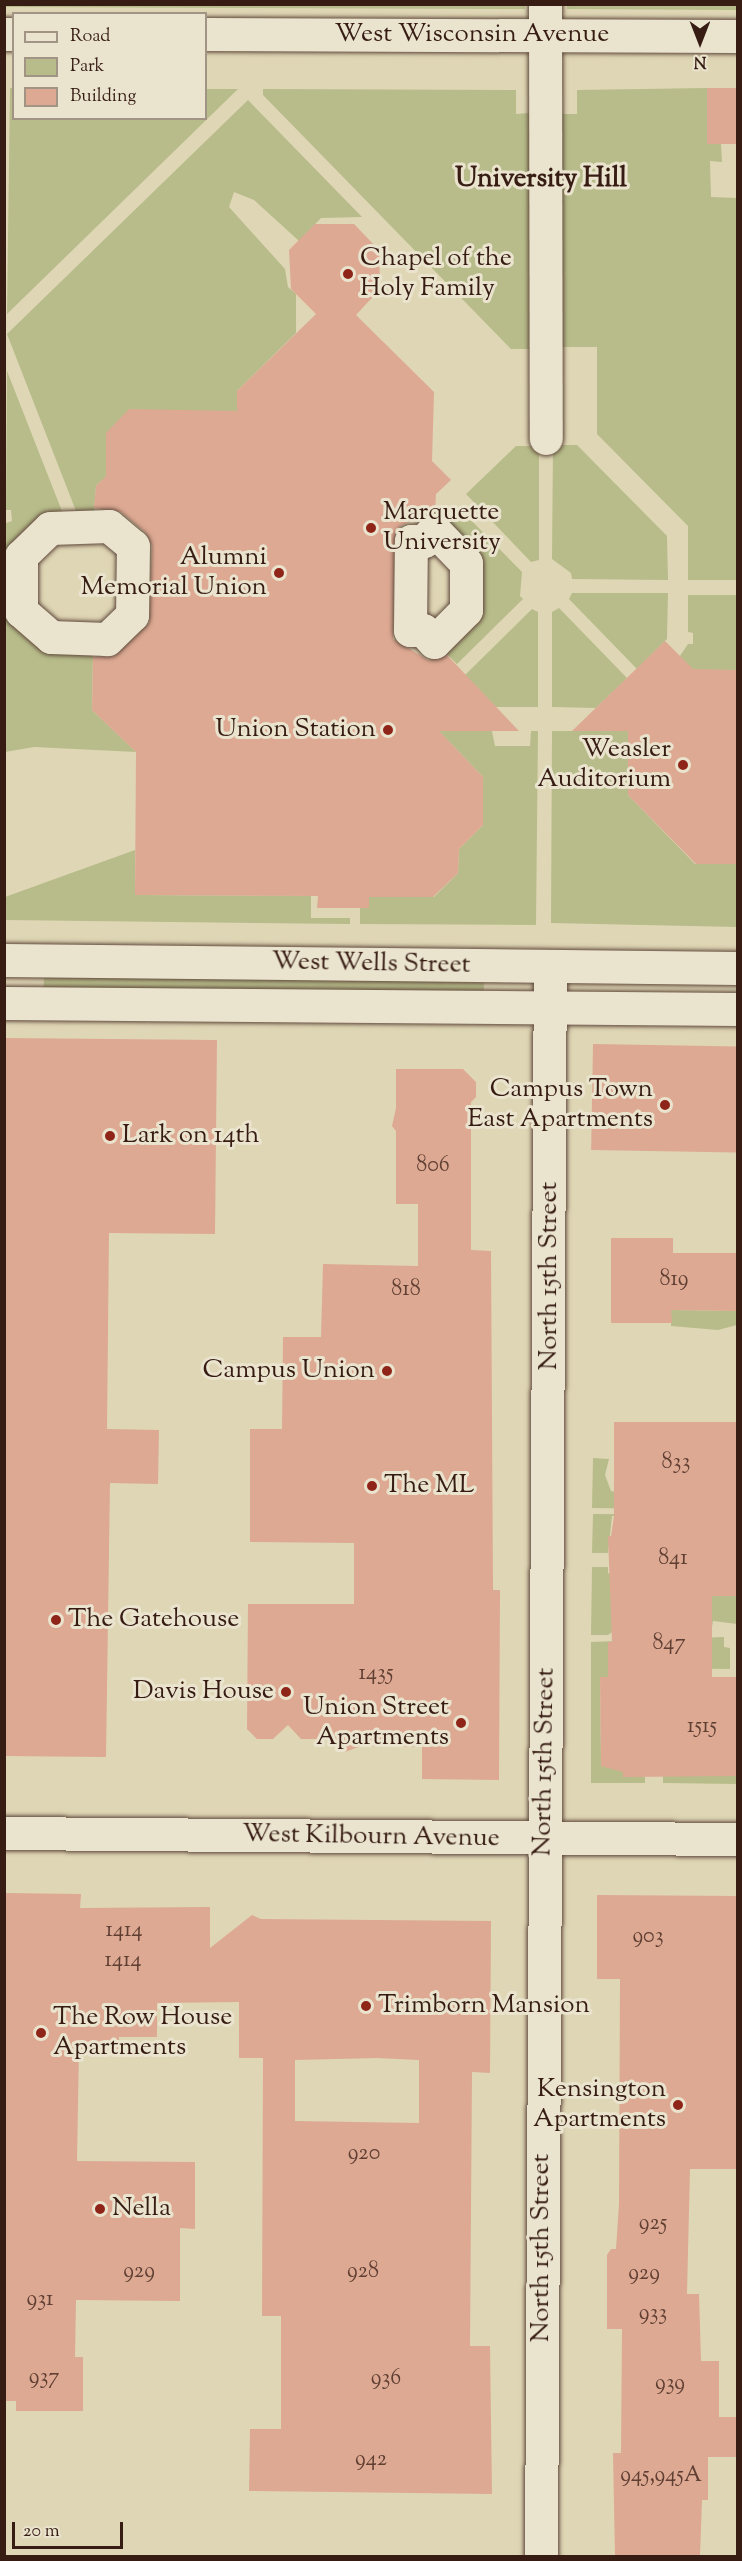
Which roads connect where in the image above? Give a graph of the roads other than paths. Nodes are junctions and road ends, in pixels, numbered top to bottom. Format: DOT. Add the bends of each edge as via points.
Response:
graph roads {
  1 [pos="545,20"];
  2 [pos="207,34"];
  3 [pos="738,36"];
  4 [pos="546,438"];
  5 [pos="4,960"];
  6 [pos="550,967"];
  7 [pos="738,968"];
  8 [pos="4,1003"];
  9 [pos="551,1009"];
  10 [pos="738,1009"];
  11 [pos="4,1833"];
  12 [pos="544,1839"];
  13 [pos="738,1839"];
  14 [pos="541,2556"];
  1 -- 2 [label="street, West Wisconsin Avenue"];
  1 -- 3 [label="street, West Wisconsin Avenue"];
  1 -- 4 [label="street"];
  5 -- 6 [label="street, West Wells Street"];
  6 -- 7 [label="street, West Wells Street"];
  6 -- 9 [label="street, North 15th Street"];
  8 -- 9 [label="street, West Wells Street"];
  9 -- 10 [label="street, West Wells Street"];
  9 -- 12 [label="street, North 15th Street"];
  11 -- 12 [label="street, West Kilbourn Avenue"];
  12 -- 13 [label="street, West Kilbourn Avenue"];
  12 -- 14 [label="street, North 15th Street"];
}
